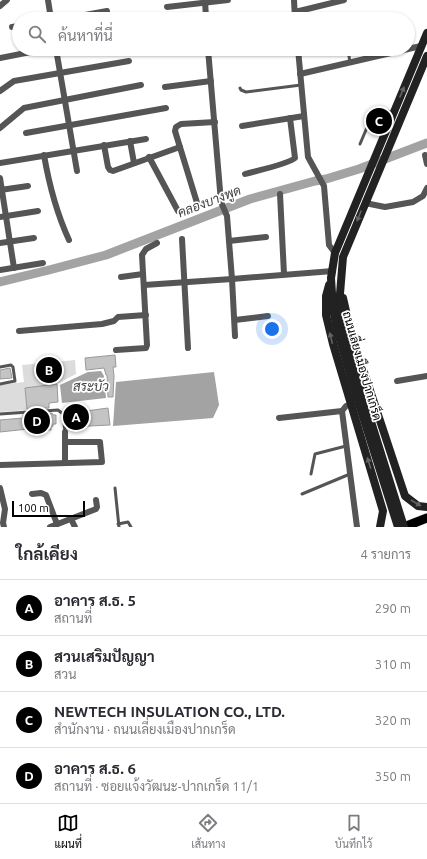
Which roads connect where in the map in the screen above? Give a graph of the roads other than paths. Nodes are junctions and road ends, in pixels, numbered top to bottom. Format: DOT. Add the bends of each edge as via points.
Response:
graph roads {
  1 [pos="7,0"];
  2 [pos="48,0"];
  3 [pos="228,0"];
  4 [pos="294,0"];
  5 [pos="344,0"];
  6 [pos="206,1"];
  7 [pos="0,6"];
  8 [pos="167,7"];
  9 [pos="107,11"];
  10 [pos="50,12"];
  11 [pos="102,12"];
  12 [pos="206,12"];
  13 [pos="295,12"];
  14 [pos="307,12"];
  15 [pos="427,33"];
  16 [pos="421,46"];
  17 [pos="415,47"];
  18 [pos="12,56"];
  19 [pos="57,56"];
  20 [pos="209,56"];
  21 [pos="299,56"];
  22 [pos="349,56"];
  23 [pos="379,56"];
  24 [pos="427,56"];
  25 [pos="0,58"];
  26 [pos="129,61"];
  27 [pos="350,63"];
  28 [pos="61,74"];
  29 [pos="300,74"];
  30 [pos="211,82"];
  31 [pos="141,85"];
  32 [pos="301,85"];
  33 [pos="165,87"];
  34 [pos="240,88"];
  35 [pos="0,92"];
  36 [pos="65,100"];
  37 [pos="166,108"];
  38 [pos="393,114"];
  39 [pos="304,116"];
  40 [pos="290,118"];
  41 [pos="214,122"];
  42 [pos="69,125"];
  43 [pos="242,126"];
  44 [pos="0,128"];
  45 [pos="26,133"];
  46 [pos="146,139"];
  47 [pos="130,141"];
  48 [pos="360,144"];
  49 [pos="104,145"];
  50 [pos="180,147"];
  51 [pos="73,150"];
  52 [pos="44,155"];
  53 [pos="425,155"];
  54 [pos="149,157"];
  55 [pos="0,163"];
  56 [pos="134,163"];
  57 [pos="427,164"];
  58 [pos="77,171"];
  59 [pos="245,174"];
  60 [pos="0,178"];
  61 [pos="28,186"];
  62 [pos="427,188"];
  63 [pos="1,190"];
  64 [pos="280,194"];
  65 [pos="365,203"];
  66 [pos="198,206"];
  67 [pos="38,211"];
  68 [pos="178,211"];
  69 [pos="3,217"];
  70 [pos="266,237"];
  71 [pos="34,238"];
  72 [pos="182,239"];
  73 [pos="69,240"];
  74 [pos="229,241"];
  75 [pos="9,242"];
  76 [pos="157,243"];
  77 [pos="0,244"];
  78 [pos="335,253"];
  79 [pos="43,262"];
  80 [pos="14,268"];
  81 [pos="0,270"];
  82 [pos="143,274"];
  83 [pos="284,274"];
  84 [pos="332,274"];
  85 [pos="121,277"];
  86 [pos="232,279"];
  87 [pos="185,281"];
  88 [pos="341,284"];
  89 [pos="144,285"];
  90 [pos="146,314"];
  91 [pos="268,316"];
  92 [pos="234,320"];
  93 [pos="18,331"];
  94 [pos="235,336"];
  95 [pos="188,348"];
  96 [pos="116,350"];
  97 [pos="0,367"];
  98 [pos="427,376"];
  99 [pos="397,381"];
  100 [pos="0,384"];
  101 [pos="360,397"];
  102 [pos="351,404"];
  103 [pos="342,411"];
  104 [pos="0,414"];
  105 [pos="280,418"];
  106 [pos="65,432"];
  107 [pos="65,442"];
  108 [pos="347,446"];
  109 [pos="65,463"];
  110 [pos="0,465"];
  111 [pos="396,470"];
  112 [pos="311,474"];
  113 [pos="350,474"];
  114 [pos="374,480"];
  115 [pos="0,488"];
  116 [pos="115,488"];
  117 [pos="32,494"];
  118 [pos="302,494"];
  119 [pos="96,500"];
  120 [pos="427,507"];
  121 [pos="427,518"];
  122 [pos="71,519"];
  123 [pos="57,524"];
  124 [pos="119,525"];
  125 [pos="412,525"];
  126 [pos="4,527"];
  127 [pos="50,527"];
  128 [pos="75,527"];
  129 [pos="131,527"];
  130 [pos="357,527"];
  131 [pos="380,527"];
  132 [pos="398,527"];
  133 [pos="404,527"];
  1 -- 7 [label="street"];
  2 -- 10 [label="street"];
  3 -- 6 [label="street"];
  4 -- 13 [label="street"];
  5 -- 14 [label="street"];
  6 -- 8 [label="street"];
  6 -- 12 [label="street"];
  9 -- 11 [label="street"];
  15 -- 16 [label="main road, ถนนเลี่ยงเมืองปากเกร็ด"];
  16 -- 17 [label="street"];
  38 -- 16 [label="main road, ถนนเลี่ยงเมืองปากเกร็ด, one-way"];
  18 -- 25 [label="street"];
  19 -- 28 [label="street"];
  20 -- 30 [label="street"];
  21 -- 29 [label="street"];
  22 -- 27 [label="lane"];
  23 -- 27 [label="street"];
  24 -- 65 [label="main road, ถนนเลี่ยงเมืองปากเกร็ด"];
  26 -- 28 [label="street"];
  27 -- 29 [label="street"];
  28 -- 35 [label="street" via="14,81"];
  28 -- 36 [label="street"];
  29 -- 32 [label="street"];
  30 -- 33 [label="street"];
  30 -- 41 [label="street"];
  31 -- 36 [label="street"];
  32 -- 34 [label="lane" via="246,92"];
  32 -- 39 [label="street"];
  36 -- 42 [label="street"];
  36 -- 44 [label="street" via="24,108"];
  37 -- 42 [label="street"];
  38 -- 48 [label="lane" via="385,109 374,111"];
  38 -- 78 [label="main road, ถนนเลี่ยงเมืองปากเกร็ด"];
  39 -- 40 [label="street"];
  39 -- 78 [label="street" via="308,157 324,186 329,245"];
  40 -- 43 [label="street"];
  40 -- 59 [label="street" via="295,156 292,160"];
  41 -- 50 [label="street" via="181,124 176,127"];
  41 -- 74 [label="street" via="221,202 226,216"];
  42 -- 45 [label="street"];
  42 -- 51 [label="street"];
  46 -- 47 [label="street"];
  47 -- 49 [label="street"];
  47 -- 56 [label="street"];
  49 -- 51 [label="street"];
  49 -- 56 [label="street" via="110,170 114,171"];
  50 -- 54 [label="street"];
  50 -- 66 [label="street"];
  51 -- 52 [label="street"];
  51 -- 58 [label="street"];
  52 -- 55 [label="street"];
  52 -- 73 [label="street" via="48,179"];
  53 -- 57 [label="street"];
  54 -- 56 [label="street"];
  54 -- 68 [label="street"];
  60 -- 63 [label="street"];
  61 -- 63 [label="street"];
  62 -- 65 [label="street" via="423,196 413,202 385,207"];
  63 -- 69 [label="street"];
  64 -- 83 [label="street"];
  65 -- 88 [label="main road, ถนนเลี่ยงเมืองปากเกร็ด, one-way" via="343,257"];
  67 -- 69 [label="street"];
  69 -- 75 [label="street"];
  70 -- 74 [label="street"];
  71 -- 75 [label="street"];
  72 -- 87 [label="street"];
  74 -- 86 [label="street"];
  75 -- 77 [label="street"];
  75 -- 80 [label="street"];
  76 -- 82 [label="street" via="143,252"];
  78 -- 84 [label="main road, ถนนเลี่ยงเมืองปากเกร็ด"];
  79 -- 80 [label="street"];
  80 -- 81 [label="street"];
  82 -- 85 [label="street"];
  82 -- 89 [label="street"];
  83 -- 84 [label="street"];
  83 -- 86 [label="street"];
  84 -- 101 [label="main road, ถนนเลี่ยงเมืองปากเกร็ด" via="337,330"];
  102 -- 84 [label="main road, one-way" via="326,315 326,296"];
  86 -- 87 [label="street"];
  86 -- 92 [label="street"];
  87 -- 89 [label="street"];
  87 -- 95 [label="street"];
  88 -- 101 [label="main road, ถนนเลี่ยงเมืองปากเกร็ด" via="339,306 342,327"];
  88 -- 111 [label="main road" via="351,333"];
  89 -- 90 [label="street"];
  90 -- 93 [label="street" via="118,317 114,321 102,324"];
  90 -- 96 [label="street" via="146,348"];
  91 -- 92 [label="street"];
  92 -- 94 [label="street"];
  97 -- 100 [label="lane" via="11,365 15,381"];
  98 -- 99 [label="street"];
  101 -- 132 [label="main road, ถนนเลี่ยงเมืองปากเกร็ด, bridge"];
  101 -- 133 [label="main road, ถนนเลี่ยงเมืองปากเกร็ด, bridge"];
  102 -- 103 [label="street"];
  114 -- 102 [label="main road, one-way"];
  103 -- 105 [label="street"];
  103 -- 108 [label="street"];
  104 -- 106 [label="lane" via="58,410 63,414"];
  106 -- 107 [label="street"];
  107 -- 109 [label="street"];
  107 -- 109 [label="street" via="100,442 102,462"];
  108 -- 112 [label="lane" via="315,454"];
  108 -- 113 [label="street"];
  109 -- 110 [label="street"];
  111 -- 114 [label="main road" via="392,482 386,484"];
  111 -- 120 [label="main road, one-way" via="405,496 418,506"];
  113 -- 118 [label="lane"];
  113 -- 130 [label="street"];
  114 -- 131 [label="main road" via="383,511"];
  115 -- 126 [label="street" via="5,510"];
  116 -- 124 [label="lane"];
  117 -- 123 [label="street" via="46,495"];
  119 -- 122 [label="street" via="96,509"];
  121 -- 125 [label="main road"];
  122 -- 123 [label="street"];
  122 -- 128 [label="street"];
  123 -- 127 [label="street"];
  124 -- 129 [label="lane" via="128,522"];
  125 -- 133 [label="main road"];
}
